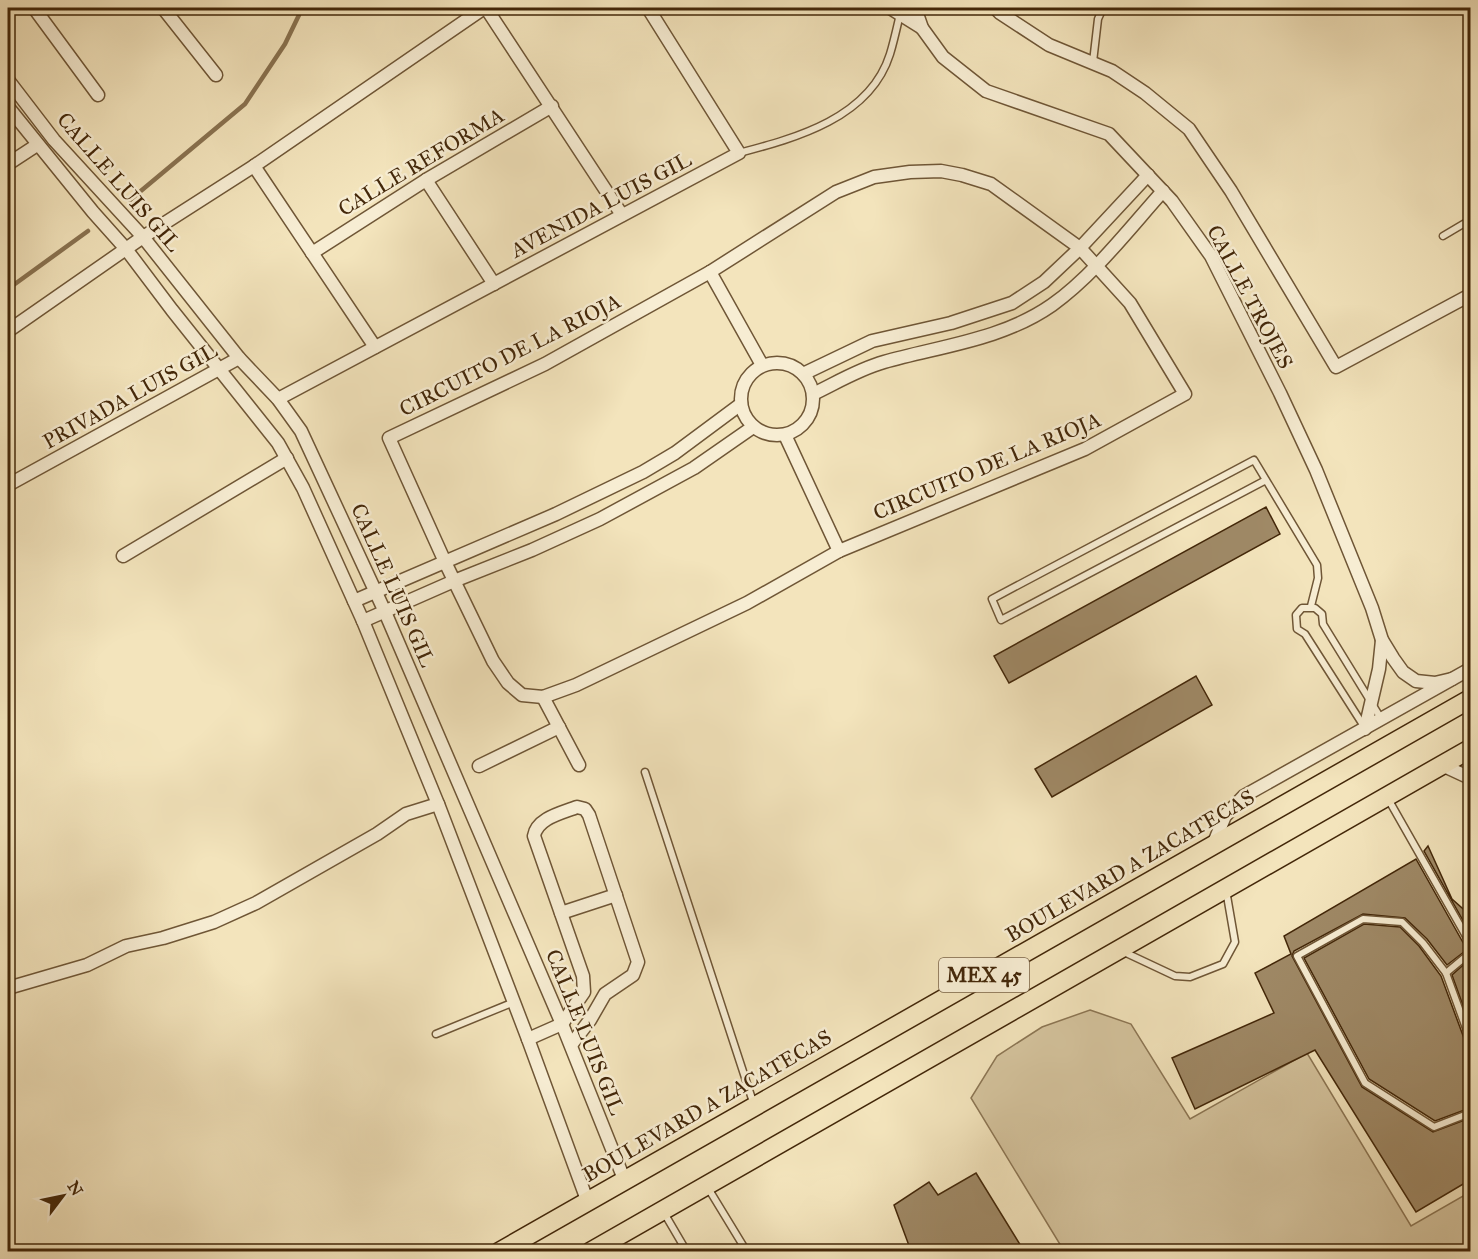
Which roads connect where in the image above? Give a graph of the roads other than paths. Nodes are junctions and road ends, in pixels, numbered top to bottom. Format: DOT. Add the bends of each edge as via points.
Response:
graph roads {
  1 [pos="34,8"];
  2 [pos="163,8"];
  3 [pos="485,8"];
  4 [pos="648,8"];
  5 [pos="915,8"];
  6 [pos="995,8"];
  7 [pos="1103,8"];
  8 [pos="895,11"];
  9 [pos="922,28"];
  10 [pos="1093,62"];
  11 [pos="216,75"];
  12 [pos="8,80"];
  13 [pos="98,95"];
  14 [pos="552,106"];
  15 [pos="8,107"];
  16 [pos="37,145"];
  17 [pos="739,153"];
  18 [pos="8,164"];
  19 [pos="254,166"];
  20 [pos="1148,175"];
  21 [pos="426,180"];
  22 [pos="1163,191"];
  23 [pos="622,215"];
  24 [pos="1470,220"];
  25 [pos="1443,236"];
  26 [pos="143,237"];
  27 [pos="1080,248"];
  28 [pos="126,249"];
  29 [pos="312,253"];
  30 [pos="1097,266"];
  31 [pos="710,272"];
  32 [pos="494,284"];
  33 [pos="1470,295"];
  34 [pos="8,331"];
  35 [pos="375,347"];
  36 [pos="239,358"];
  37 [pos="762,365"];
  38 [pos="219,370"];
  39 [pos="803,374"];
  40 [pos="813,394"];
  41 [pos="278,399"];
  42 [pos="741,404"];
  43 [pos="753,427"];
  44 [pos="785,435"];
  45 [pos="286,458"];
  46 [pos="1266,480"];
  47 [pos="8,485"];
  48 [pos="839,551"];
  49 [pos="123,556"];
  50 [pos="445,562"];
  51 [pos="454,581"];
  52 [pos="376,592"];
  53 [pos="354,601"];
  54 [pos="1311,606"];
  55 [pos="385,612"];
  56 [pos="363,621"];
  57 [pos="1382,640"];
  58 [pos="1470,669"];
  59 [pos="1452,680"];
  60 [pos="543,697"];
  61 [pos="1470,699"];
  62 [pos="1371,704"];
  63 [pos="1382,720"];
  64 [pos="559,727"];
  65 [pos="1365,729"];
  66 [pos="1470,750"];
  67 [pos="579,765"];
  68 [pos="1442,765"];
  69 [pos="478,766"];
  70 [pos="645,772"];
  71 [pos="1470,778"];
  72 [pos="1387,796"];
  73 [pos="438,804"];
  74 [pos="1213,845"];
  75 [pos="1226,889"];
  76 [pos="616,896"];
  77 [pos="561,913"];
  78 [pos="1470,942"];
  79 [pos="1121,950"];
  80 [pos="1470,953"];
  81 [pos="1446,972"];
  82 [pos="8,988"];
  83 [pos="514,1002"];
  84 [pos="562,1024"];
  85 [pos="436,1034"];
  86 [pos="528,1039"];
  87 [pos="1470,1039"];
  88 [pos="571,1045"];
  89 [pos="754,1105"];
  90 [pos="1470,1113"];
  91 [pos="624,1179"];
  92 [pos="707,1185"];
  93 [pos="587,1200"];
  94 [pos="663,1210"];
  95 [pos="499,1251"];
  96 [pos="590,1251"];
  97 [pos="687,1251"];
  98 [pos="747,1251"];
  1 -- 13 [label="street"];
  2 -- 11 [label="street"];
  3 -- 14 [label="street"];
  3 -- 19 [label="street"];
  4 -- 17 [label="street"];
  5 -- 9 [label="street, CALLE TROJES"];
  6 -- 10 [label="street" via="1049,45"];
  7 -- 10 [label="lane"];
  8 -- 9 [label="street"];
  8 -- 17 [label="lane, AVENIDA LUIS GIL" via="890,56 864,96 837,118 811,131"];
  9 -- 20 [label="street, CALLE TROJES" via="943,57 986,91 1104,131"];
  10 -- 33 [label="street" via="1145,93 1188,129 1231,191 1336,367"];
  12 -- 26 [label="street, CALLE LUIS GIL" via="54,140"];
  14 -- 21 [label="street, CALLE REFORMA"];
  14 -- 23 [label="street"];
  15 -- 16 [label="street, CALLE LUIS GIL"];
  16 -- 18 [label="street"];
  16 -- 28 [label="street, CALLE LUIS GIL"];
  17 -- 23 [label="street, AVENIDA LUIS GIL"];
  19 -- 26 [label="street"];
  19 -- 29 [label="street"];
  20 -- 22 [label="street, CALLE TROJES"];
  20 -- 27 [label="street"];
  21 -- 29 [label="street, CALLE REFORMA"];
  21 -- 32 [label="street"];
  22 -- 30 [label="street"];
  22 -- 57 [label="street, CALLE TROJES" via="1211,256 1280,393 1316,470"];
  23 -- 32 [label="street, AVENIDA LUIS GIL"];
  24 -- 25 [label="lane"];
  26 -- 28 [label="street"];
  26 -- 36 [label="street, CALLE LUIS GIL"];
  27 -- 30 [label="street, CIRCUITO DE LA RIOJA"];
  27 -- 31 [label="street, CIRCUITO DE LA RIOJA" via="991,184 940,171 910,172 874,177 836,192"];
  27 -- 39 [label="street" via="1044,282 1012,303 951,323 872,341"];
  28 -- 34 [label="street"];
  28 -- 38 [label="street, CALLE LUIS GIL"];
  29 -- 35 [label="street"];
  30 -- 40 [label="street" via="1051,306 1005,330 880,363"];
  30 -- 48 [label="street, CIRCUITO DE LA RIOJA" via="1130,303 1185,394 1084,449"];
  31 -- 37 [label="street"];
  31 -- 50 [label="street, CIRCUITO DE LA RIOJA" via="545,364 389,438"];
  32 -- 35 [label="street, AVENIDA LUIS GIL"];
  35 -- 41 [label="street, AVENIDA LUIS GIL"];
  36 -- 38 [label="street, PRIVADA LUIS GIL"];
  36 -- 41 [label="street, CALLE LUIS GIL"];
  37 -- 39 [label="street" via="784,363"];
  37 -- 42 [label="street" via="745,381"];
  38 -- 45 [label="street, CALLE LUIS GIL"];
  38 -- 47 [label="street, PRIVADA LUIS GIL"];
  39 -- 40 [label="street"];
  40 -- 44 [label="street" via="810,415 795,431"];
  41 -- 52 [label="street, CALLE LUIS GIL" via="301,431"];
  42 -- 43 [label="street"];
  42 -- 50 [label="street" via="643,472"];
  43 -- 44 [label="street" via="763,433"];
  43 -- 51 [label="street" via="694,468 600,519"];
  44 -- 48 [label="street"];
  45 -- 49 [label="street"];
  45 -- 53 [label="street, CALLE LUIS GIL"];
  46 -- 46 [label="lane" via="1254,460 992,599 1001,620"];
  46 -- 54 [label="lane" via="1317,565"];
  48 -- 60 [label="street, CIRCUITO DE LA RIOJA" via="747,603"];
  50 -- 51 [label="street, CIRCUITO DE LA RIOJA"];
  50 -- 52 [label="street"];
  51 -- 55 [label="street"];
  51 -- 60 [label="street, CIRCUITO DE LA RIOJA" via="493,661 508,682 522,695"];
  52 -- 53 [label="street"];
  52 -- 55 [label="street, CALLE LUIS GIL"];
  53 -- 56 [label="street, CALLE LUIS GIL"];
  54 -- 62 [label="lane" via="1322,615 1323,624"];
  54 -- 65 [label="lane" via="1296,615 1297,629 1305,634"];
  55 -- 56 [label="street"];
  55 -- 84 [label="street, CALLE LUIS GIL"];
  56 -- 73 [label="street, CALLE LUIS GIL"];
  57 -- 59 [label="street, CALLE TROJES" via="1403,672 1416,681"];
  57 -- 62 [label="street"];
  58 -- 59 [label="street"];
  59 -- 63 [label="street"];
  60 -- 64 [label="street"];
  61 -- 74 [label="main road, BOULEVARD A ZACATECAS / MEX 45"];
  62 -- 63 [label="lane"];
  62 -- 65 [label="street"];
  63 -- 65 [label="street"];
  64 -- 67 [label="street"];
  64 -- 69 [label="street"];
  65 -- 74 [label="street" via="1244,796 1226,816"];
  66 -- 68 [label="main road, MEX 45"];
  68 -- 71 [label="street"];
  68 -- 72 [label="main road, MEX 45"];
  70 -- 89 [label="lane"];
  72 -- 75 [label="main road, MEX 45"];
  72 -- 78 [label="lane"];
  73 -- 82 [label="street" via="406,814 256,903 214,922 126,946 87,965"];
  73 -- 83 [label="street, CALLE LUIS GIL"];
  74 -- 89 [label="main road, BOULEVARD A ZACATECAS / MEX 45"];
  75 -- 79 [label="main road, MEX 45"];
  75 -- 79 [label="lane" via="1235,942 1223,964 1190,976 1175,976"];
  76 -- 77 [label="street"];
  76 -- 77 [label="street" via="590,815 578,807 535,828 534,836"];
  76 -- 88 [label="street" via="638,962 633,975 605,994"];
  77 -- 84 [label="street" via="584,976 584,993"];
  79 -- 92 [label="main road, MEX 45"];
  80 -- 81 [label="lane"];
  81 -- 87 [label="lane"];
  81 -- 90 [label="lane" via="1402,922 1363,919 1297,956 1365,1083 1434,1127"];
  83 -- 85 [label="lane"];
  83 -- 86 [label="street, CALLE LUIS GIL"];
  84 -- 86 [label="street"];
  84 -- 88 [label="street, CALLE LUIS GIL"];
  86 -- 93 [label="street, CALLE LUIS GIL"];
  88 -- 91 [label="street, CALLE LUIS GIL"];
  89 -- 91 [label="main road, BOULEVARD A ZACATECAS / MEX 45"];
  91 -- 93 [label="main road, BOULEVARD A ZACATECAS / MEX 45"];
  92 -- 94 [label="main road, MEX 45"];
  92 -- 98 [label="lane"];
  93 -- 95 [label="main road, BOULEVARD A ZACATECAS / MEX 45"];
  94 -- 96 [label="main road, MEX 45"];
  94 -- 97 [label="lane"];
}
